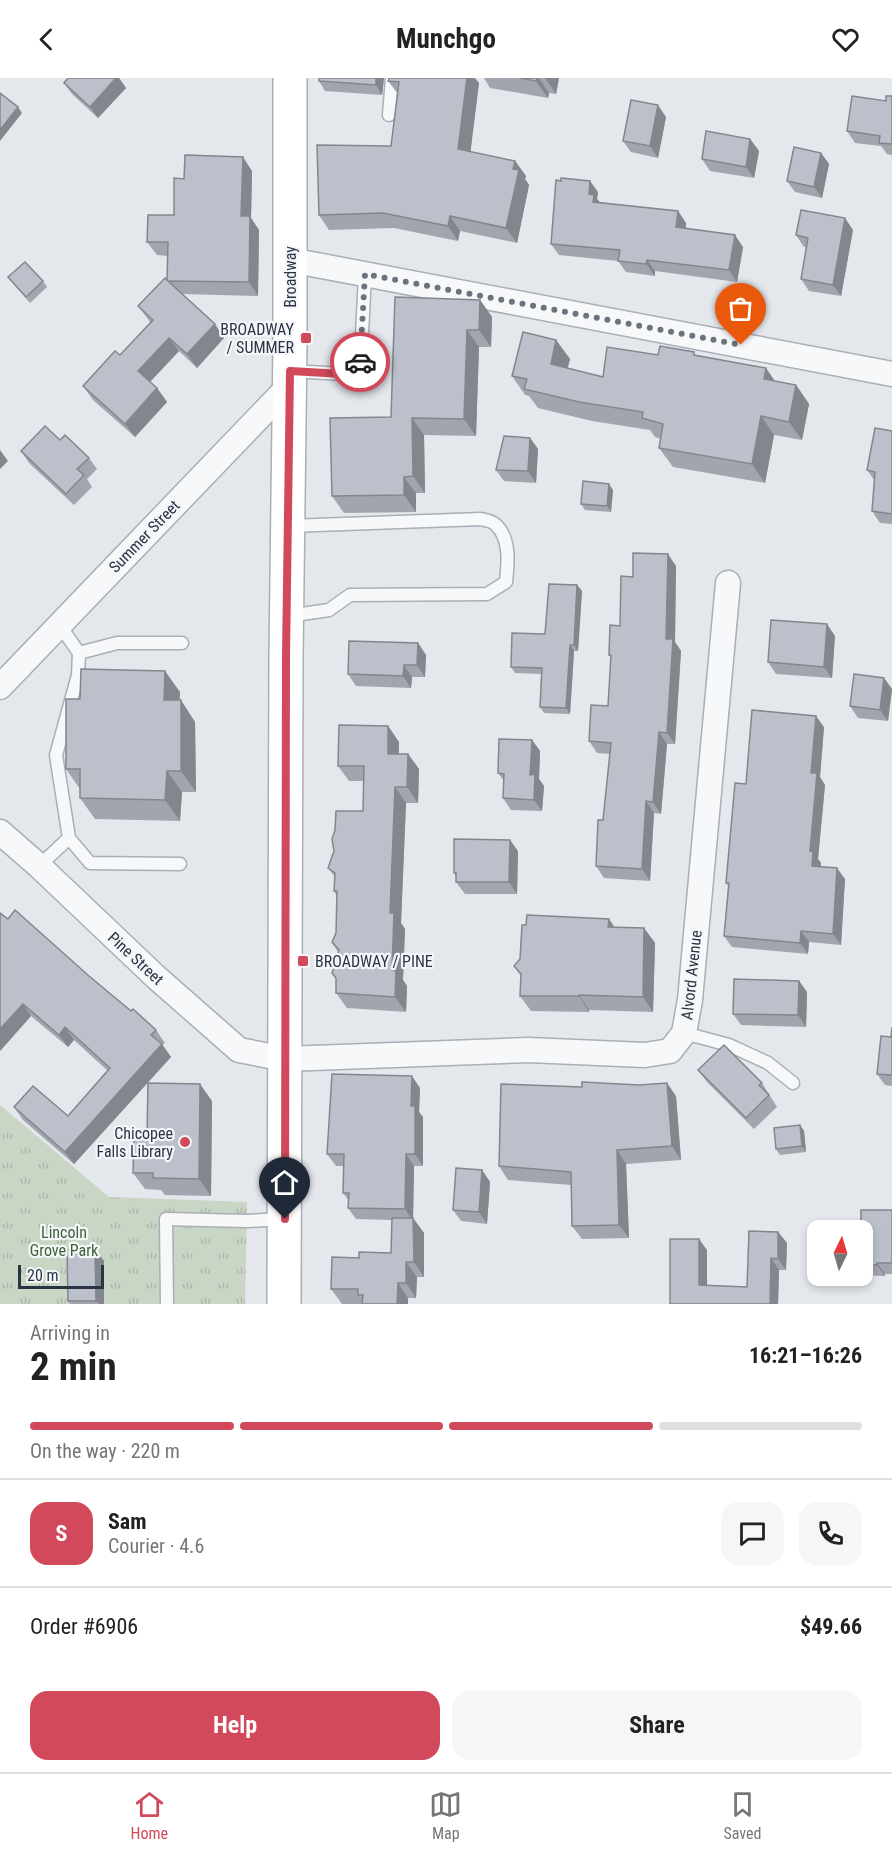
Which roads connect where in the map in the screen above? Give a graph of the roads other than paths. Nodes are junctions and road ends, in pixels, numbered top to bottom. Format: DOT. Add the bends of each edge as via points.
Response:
graph roads {
  1 [pos="291,78"];
  2 [pos="392,78"];
  3 [pos="389,116"];
  4 [pos="290,260"];
  5 [pos="365,274"];
  6 [pos="892,374"];
  7 [pos="290,379"];
  8 [pos="288,526"];
  9 [pos="728,583"];
  10 [pos="287,617"];
  11 [pos="59,624"];
  12 [pos="182,643"];
  13 [pos="79,653"];
  14 [pos="0,687"];
  15 [pos="0,832"];
  16 [pos="69,838"];
  17 [pos="180,864"];
  18 [pos="39,866"];
  19 [pos="684,1033"];
  20 [pos="285,1059"];
  21 [pos="793,1083"];
  22 [pos="285,1219"];
  23 [pos="167,1304"];
  24 [pos="284,1304"];
  1 -- 4 [label="main road, Broadway"];
  2 -- 3 [label="lane"];
  4 -- 5 [label="street"];
  4 -- 7 [label="main road, Broadway"];
  5 -- 6 [label="street"];
  5 -- 7 [label="lane" via="360,375"];
  7 -- 8 [label="main road, Broadway"];
  7 -- 11 [label="street, Summer Street"];
  8 -- 10 [label="main road, Broadway"];
  8 -- 10 [label="lane" via="481,519 494,523 505,538 508,562 506,582 487,594 350,595 329,610"];
  9 -- 19 [label="street, Alvord Avenue"];
  10 -- 20 [label="main road, Broadway"];
  11 -- 13 [label="lane"];
  11 -- 14 [label="street, Summer Street"];
  12 -- 13 [label="lane" via="117,643"];
  13 -- 16 [label="lane" via="78,675 56,755"];
  15 -- 18 [label="street, Pine Street"];
  16 -- 17 [label="lane" via="90,863"];
  16 -- 18 [label="lane"];
  18 -- 20 [label="street, Pine Street" via="239,1050"];
  19 -- 20 [label="street, Alvord Avenue" via="670,1050 645,1054 528,1050"];
  19 -- 21 [label="lane" via="729,1045 768,1063"];
  20 -- 22 [label="main road, Broadway"];
  22 -- 23 [label="lane" via="166,1219"];
  22 -- 24 [label="main road, Broadway"];
}
